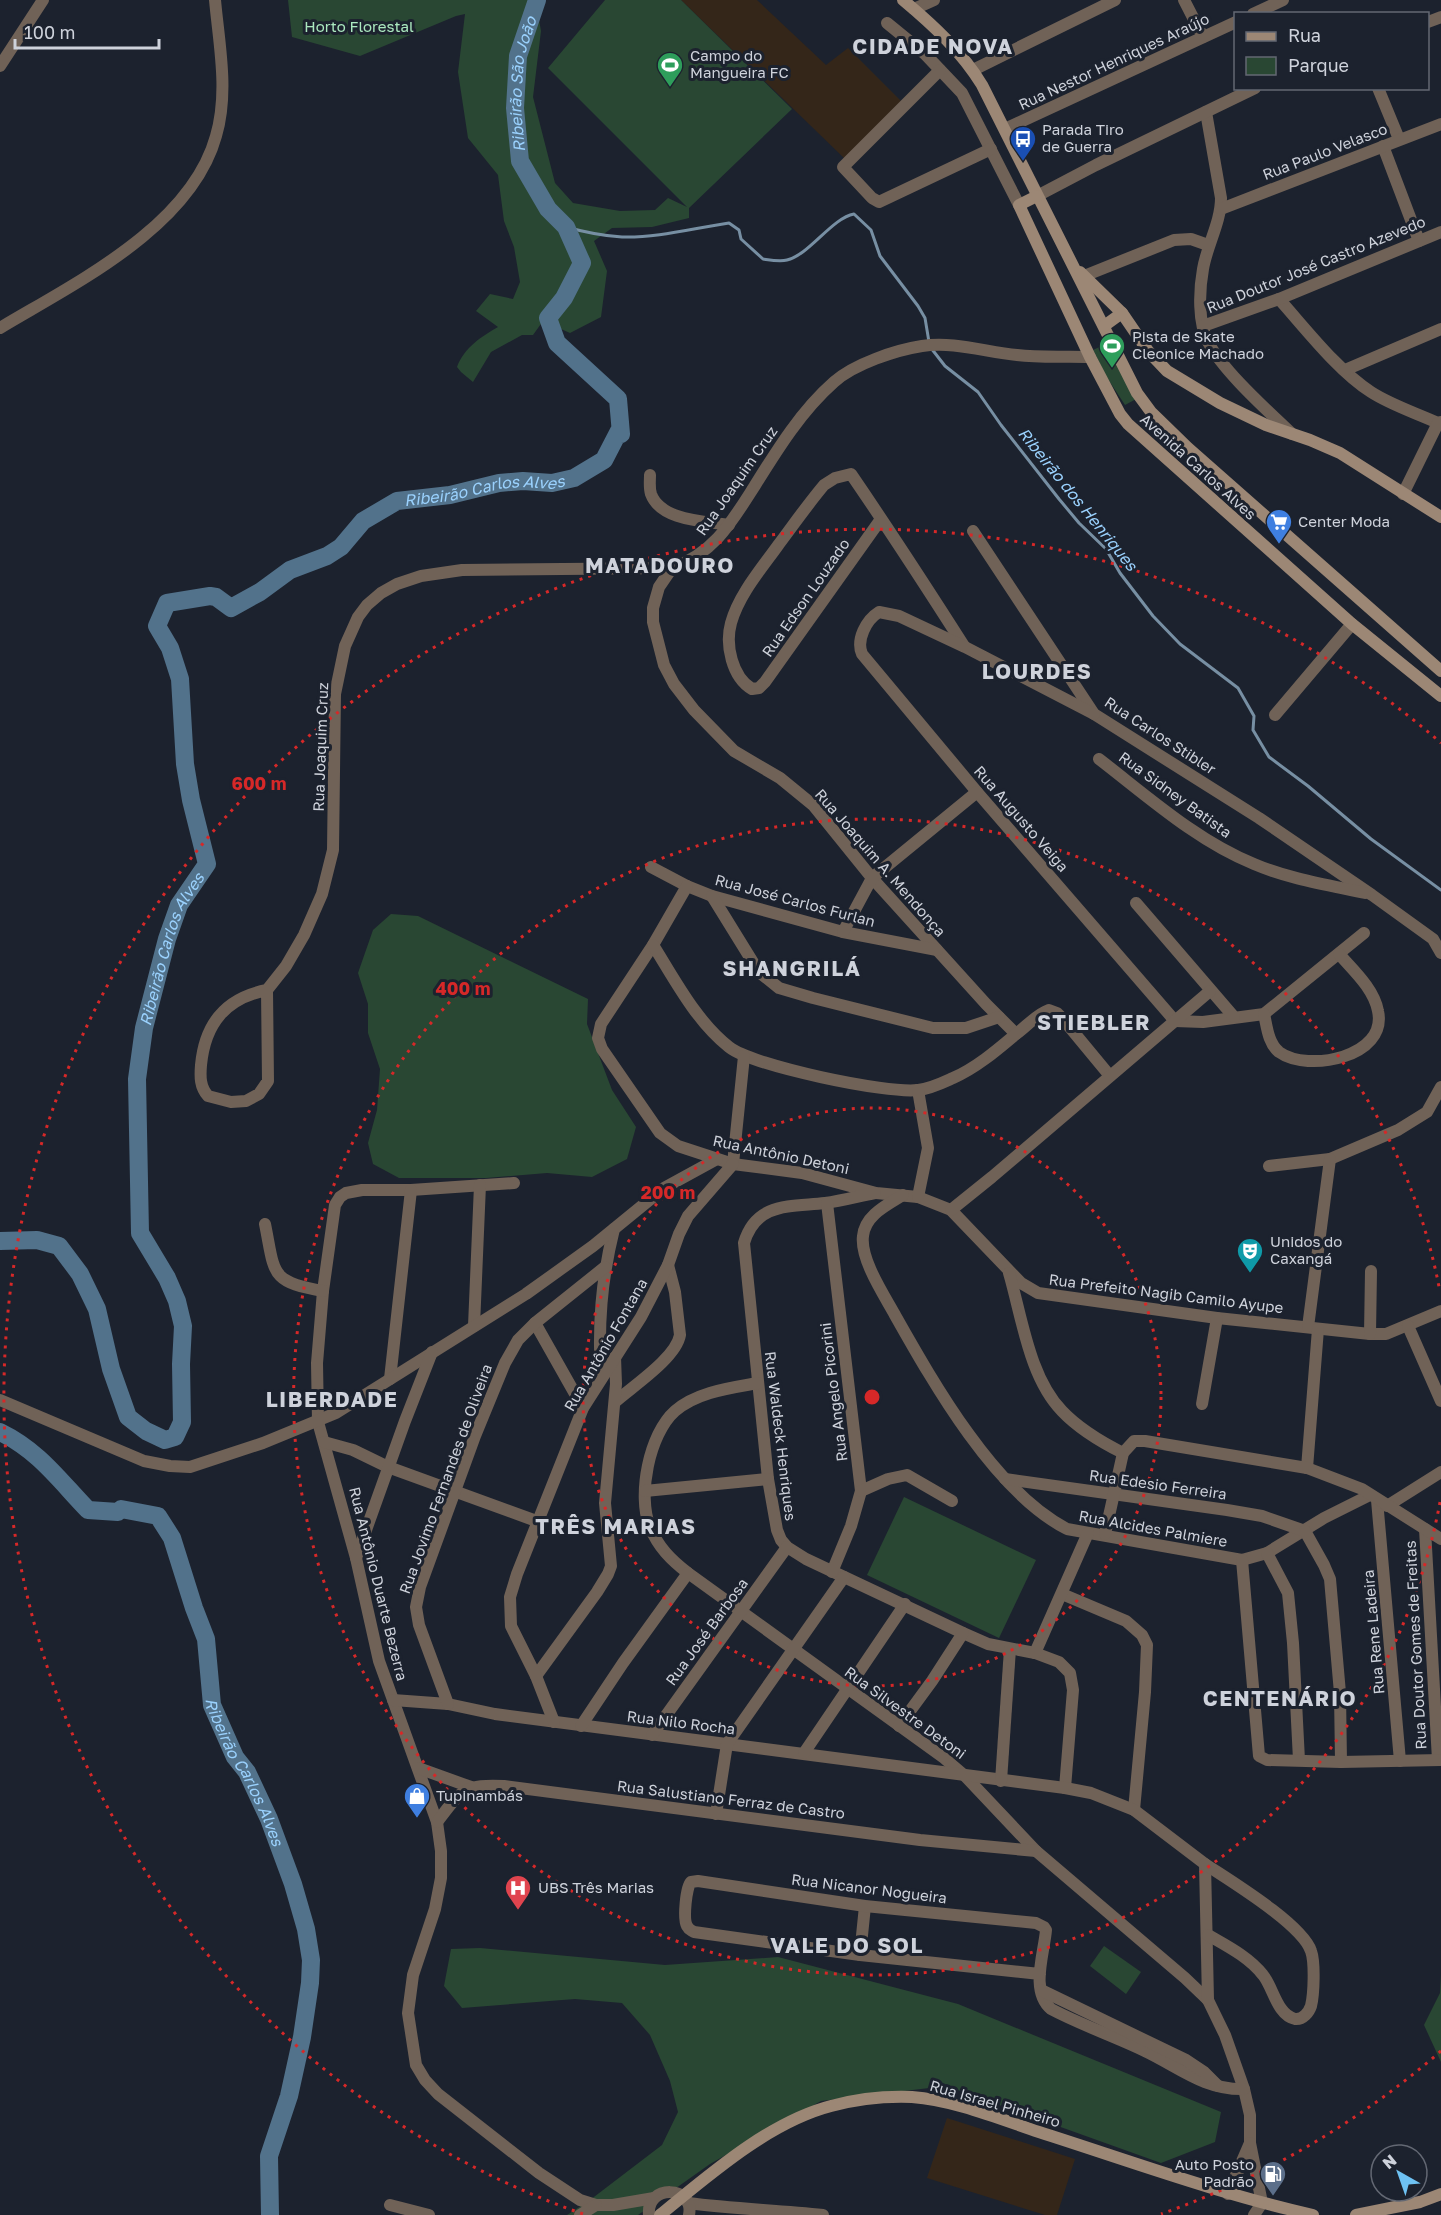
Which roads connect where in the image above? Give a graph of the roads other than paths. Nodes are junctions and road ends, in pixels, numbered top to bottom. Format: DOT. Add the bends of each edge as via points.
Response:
graph roads {
  1 [pos="215,0"];
  2 [pos="903,0"];
  3 [pos="934,0"];
  4 [pos="1114,0"];
  5 [pos="1184,0"];
  6 [pos="1283,0"];
  7 [pos="38,2"];
  8 [pos="914,9"];
  9 [pos="1257,12"];
  10 [pos="887,23"];
  11 [pos="1234,23"];
  12 [pos="1203,37"];
  13 [pos="0,66"];
  14 [pos="940,70"];
  15 [pos="973,70"];
  16 [pos="1252,90"];
  17 [pos="1379,90"];
  18 [pos="1206,112"];
  19 [pos="1441,124"];
  20 [pos="1005,129"];
  21 [pos="1400,139"];
  22 [pos="1383,146"];
  23 [pos="991,149"];
  24 [pos="1037,196"];
  25 [pos="1019,205"];
  26 [pos="1221,209"];
  27 [pos="1441,232"];
  28 [pos="1419,241"];
  29 [pos="1208,245"];
  30 [pos="1073,266"];
  31 [pos="1084,276"];
  32 [pos="1279,299"];
  33 [pos="1122,313"];
  34 [pos="1101,320"];
  35 [pos="1203,326"];
  36 [pos="0,328"];
  37 [pos="1441,329"];
  38 [pos="1090,357"];
  39 [pos="1345,370"];
  40 [pos="1440,423"];
  41 [pos="1292,434"];
  42 [pos="650,475"];
  43 [pos="1403,494"];
  44 [pos="1441,517"];
  45 [pos="881,519"];
  46 [pos="729,525"];
  47 [pos="973,531"];
  48 [pos="672,568"];
  49 [pos="1352,624"];
  50 [pos="965,647"];
  51 [pos="1437,666"];
  52 [pos="1441,696"];
  53 [pos="1095,714"];
  54 [pos="1275,715"];
  55 [pos="1099,759"];
  56 [pos="977,792"];
  57 [pos="651,867"];
  58 [pos="872,878"];
  59 [pos="687,886"];
  60 [pos="1372,895"];
  61 [pos="712,896"];
  62 [pos="1136,903"];
  63 [pos="843,932"];
  64 [pos="1364,933"];
  65 [pos="1437,936"];
  66 [pos="653,945"];
  67 [pos="937,950"];
  68 [pos="1441,953"];
  69 [pos="1339,954"];
  70 [pos="267,990"];
  71 [pos="1210,991"];
  72 [pos="1264,1014"];
  73 [pos="999,1017"];
  74 [pos="1234,1017"];
  75 [pos="1175,1021"];
  76 [pos="1016,1034"];
  77 [pos="744,1056"];
  78 [pos="1110,1076"];
  79 [pos="1441,1087"];
  80 [pos="918,1090"];
  81 [pos="717,1159"];
  82 [pos="1330,1159"];
  83 [pos="733,1164"];
  84 [pos="1269,1166"];
  85 [pos="514,1183"];
  86 [pos="480,1185"];
  87 [pos="411,1190"];
  88 [pos="876,1193"];
  89 [pos="903,1195"];
  90 [pos="918,1197"];
  91 [pos="827,1203"];
  92 [pos="951,1210"];
  93 [pos="265,1224"];
  94 [pos="614,1228"];
  95 [pos="668,1265"];
  96 [pos="605,1267"];
  97 [pos="1007,1269"];
  98 [pos="1371,1272"];
  99 [pos="323,1291"];
  100 [pos="1441,1311"];
  101 [pos="1217,1318"];
  102 [pos="535,1323"];
  103 [pos="474,1326"];
  104 [pos="1408,1326"];
  105 [pos="1313,1328"];
  106 [pos="1370,1334"];
  107 [pos="432,1352"];
  108 [pos="615,1357"];
  109 [pos="390,1379"];
  110 [pos="601,1379"];
  111 [pos="758,1383"];
  112 [pos="0,1400"];
  113 [pos="1441,1401"];
  114 [pos="615,1402"];
  115 [pos="1202,1404"];
  116 [pos="583,1408"];
  117 [pos="318,1422"];
  118 [pos="324,1442"];
  119 [pos="1123,1454"];
  120 [pos="388,1467"];
  121 [pos="1307,1468"];
  122 [pos="1441,1472"];
  123 [pos="768,1479"];
  124 [pos="1005,1479"];
  125 [pos="456,1490"];
  126 [pos="645,1491"];
  127 [pos="861,1491"];
  128 [pos="1115,1494"];
  129 [pos="1378,1500"];
  130 [pos="952,1501"];
  131 [pos="538,1522"];
  132 [pos="1425,1529"];
  133 [pos="1305,1530"];
  134 [pos="1088,1533"];
  135 [pos="1105,1534"];
  136 [pos="1441,1539"];
  137 [pos="787,1547"];
  138 [pos="1267,1553"];
  139 [pos="356,1558"];
  140 [pos="1242,1560"];
  141 [pos="688,1573"];
  142 [pos="838,1575"];
  143 [pos="1062,1594"];
  144 [pos="905,1604"];
  145 [pos="742,1611"];
  146 [pos="963,1633"];
  147 [pos="792,1649"];
  148 [pos="1010,1649"];
  149 [pos="1035,1653"];
  150 [pos="536,1676"];
  151 [pos="848,1689"];
  152 [pos="393,1700"];
  153 [pos="448,1704"];
  154 [pos="554,1722"];
  155 [pos="581,1726"];
  156 [pos="899,1726"];
  157 [pos="652,1735"];
  158 [pos="727,1744"];
  159 [pos="804,1753"];
  160 [pos="1299,1760"];
  161 [pos="1439,1760"];
  162 [pos="1400,1761"];
  163 [pos="1341,1762"];
  164 [pos="418,1768"];
  165 [pos="965,1776"];
  166 [pos="1001,1781"];
  167 [pos="471,1787"];
  168 [pos="1065,1788"];
  169 [pos="1134,1810"];
  170 [pos="716,1814"];
  171 [pos="437,1822"];
  172 [pos="1036,1851"];
  173 [pos="1205,1864"];
  174 [pos="865,1906"];
  175 [pos="1208,1935"];
  176 [pos="860,1955"];
  177 [pos="1040,1974"];
  178 [pos="1208,2000"];
  179 [pos="1244,2089"];
  180 [pos="1250,2143"];
  181 [pos="1228,2194"];
  182 [pos="1441,2194"];
  183 [pos="654,2198"];
  184 [pos="1262,2203"];
  185 [pos="390,2205"];
  186 [pos="596,2205"];
  187 [pos="687,2205"];
  188 [pos="429,2215"];
  189 [pos="580,2215"];
  190 [pos="649,2215"];
  191 [pos="660,2215"];
  192 [pos="823,2215"];
  193 [pos="1254,2215"];
  194 [pos="1313,2215"];
  195 [pos="1356,2215"];
  1 -- 36 [label="street" via="223,93 217,135 193,185 150,230 124,250"];
  2 -- 8 [label="main road"];
  3 -- 8 [label="street"];
  4 -- 15 [label="street"];
  5 -- 12 [label="street"];
  6 -- 9 [label="street"];
  7 -- 13 [label="street"];
  8 -- 15 [label="main road"];
  10 -- 14 [label="street"];
  11 -- 12 [label="street, Rua Nestor Henriques Araújo"];
  12 -- 20 [label="street, Rua Nestor Henriques Araújo"];
  14 -- 23 [label="street" via="962,93"];
  14 -- 23 [label="street" via="843,167 872,198 883,201"];
  15 -- 20 [label="main road"];
  16 -- 18 [label="street"];
  17 -- 21 [label="street"];
  18 -- 24 [label="street"];
  18 -- 26 [label="street"];
  19 -- 21 [label="street, Rua Paulo Velasco"];
  20 -- 24 [label="main road"];
  21 -- 22 [label="street, Rua Paulo Velasco"];
  22 -- 26 [label="street, Rua Paulo Velasco"];
  22 -- 28 [label="street"];
  23 -- 25 [label="street"];
  24 -- 25 [label="main road"];
  24 -- 30 [label="main road"];
  25 -- 38 [label="main road, Avenida Carlos Alves"];
  26 -- 29 [label="street"];
  27 -- 28 [label="street, Rua Doutor José Castro Azevedo"];
  28 -- 32 [label="street, Rua Doutor José Castro Azevedo"];
  29 -- 31 [label="street" via="1191,239 1174,240"];
  29 -- 35 [label="street" via="1202,272"];
  30 -- 31 [label="main road"];
  30 -- 34 [label="main road"];
  31 -- 33 [label="main road"];
  32 -- 35 [label="street, Rua Doutor José Castro Azevedo"];
  32 -- 39 [label="street"];
  33 -- 34 [label="main road"];
  33 -- 41 [label="main road" via="1167,371 1230,408"];
  34 -- 51 [label="main road" via="1137,393 1165,426"];
  35 -- 41 [label="street" via="1224,364"];
  37 -- 39 [label="street"];
  38 -- 46 [label="street, Rua Joaquim Cruz" via="1019,356 943,344 898,352 850,370 793,428"];
  38 -- 49 [label="main road, Avenida Carlos Alves" via="1128,424"];
  39 -- 40 [label="street" via="1371,392"];
  40 -- 43 [label="street"];
  41 -- 43 [label="main road" via="1340,453"];
  42 -- 46 [label="street" via="650,492 668,512"];
  43 -- 44 [label="main road"];
  45 -- 45 [label="street, Rua Edson Louzado" via="851,474 824,485 760,570 734,614 729,639 738,678 752,689 765,682"];
  45 -- 50 [label="street"];
  46 -- 48 [label="street, Rua Joaquim Cruz" via="696,558"];
  47 -- 53 [label="street, Rua Carlos Stibler"];
  48 -- 58 [label="street, Rua Joaquim A. Mendonça" via="659,587 653,622 664,665 674,684 734,751 780,778 813,805"];
  48 -- 70 [label="street, Rua Joaquim Cruz" via="462,570 397,584 366,605 345,646 335,694 331,861 322,894 304,934"];
  49 -- 52 [label="main road, Avenida Carlos Alves"];
  49 -- 54 [label="street"];
  50 -- 53 [label="street"];
  50 -- 56 [label="street, Rua Augusto Veiga" via="884,612 874,615 860,644 862,654"];
  53 -- 60 [label="street, Rua Carlos Stibler"];
  55 -- 60 [label="street, Rua Sidney Batista" via="1227,851 1275,872"];
  56 -- 58 [label="street"];
  56 -- 75 [label="street, Rua Augusto Veiga"];
  57 -- 59 [label="street, Rua José Carlos Furlan"];
  58 -- 63 [label="street"];
  58 -- 67 [label="street, Rua Joaquim A. Mendonça"];
  59 -- 61 [label="street, Rua José Carlos Furlan"];
  59 -- 66 [label="street"];
  60 -- 65 [label="street, Rua Carlos Stibler"];
  61 -- 63 [label="street, Rua José Carlos Furlan"];
  61 -- 73 [label="street" via="754,965 779,988 933,1028 966,1028"];
  62 -- 71 [label="street"];
  63 -- 67 [label="street, Rua José Carlos Furlan"];
  64 -- 69 [label="street"];
  65 -- 68 [label="street"];
  66 -- 77 [label="street" via="708,1028"];
  66 -- 81 [label="street, Rua Antônio Detoni" via="601,1023 598,1043 660,1133 678,1146"];
  67 -- 73 [label="street, Rua Joaquim A. Mendonça"];
  69 -- 72 [label="street"];
  69 -- 72 [label="street" via="1365,984 1379,1013 1376,1030 1364,1046 1346,1057 1319,1062 1288,1056 1273,1045"];
  70 -- 70 [label="street" via="269,1067 264,1089 246,1101 208,1096 200,1078 208,1030 233,1003"];
  71 -- 74 [label="street"];
  71 -- 75 [label="street"];
  72 -- 74 [label="street"];
  73 -- 76 [label="street, Rua Joaquim A. Mendonça"];
  74 -- 75 [label="street"];
  75 -- 78 [label="street"];
  76 -- 78 [label="street" via="1045,1011 1052,1010"];
  76 -- 80 [label="street" via="956,1077"];
  77 -- 80 [label="street" via="825,1078"];
  77 -- 83 [label="street"];
  78 -- 92 [label="street"];
  79 -- 82 [label="street" via="1419,1119"];
  80 -- 90 [label="street" via="928,1148"];
  81 -- 83 [label="street, Rua Antônio Detoni"];
  81 -- 94 [label="street" via="664,1188"];
  82 -- 84 [label="street"];
  82 -- 105 [label="street"];
  83 -- 88 [label="street, Rua Antônio Detoni" via="802,1173"];
  83 -- 95 [label="street, Rua Antônio Fontana" via="688,1216"];
  85 -- 86 [label="street"];
  86 -- 87 [label="street"];
  86 -- 103 [label="street"];
  87 -- 99 [label="street, Rua Antônio Duarte Bezerra" via="362,1190 346,1193 336,1201"];
  87 -- 109 [label="street"];
  88 -- 89 [label="street, Rua Prefeito Nagib Camilo Ayupe"];
  88 -- 91 [label="street, Rua Waldeck Henriques"];
  89 -- 90 [label="street, Rua Prefeito Nagib Camilo Ayupe"];
  89 -- 124 [label="street, Rua Alcides Palmiere" via="869,1220 862,1237 873,1274 929,1375"];
  90 -- 92 [label="street, Rua Prefeito Nagib Camilo Ayupe"];
  91 -- 111 [label="street, Rua Waldeck Henriques" via="772,1210 747,1232 743,1252"];
  91 -- 127 [label="street, Rua Angelo Picorini"];
  92 -- 97 [label="street, Rua Prefeito Nagib Camilo Ayupe"];
  93 -- 99 [label="street" via="275,1270 281,1279 297,1287"];
  94 -- 96 [label="street"];
  94 -- 103 [label="street" via="526,1294"];
  95 -- 108 [label="street, Rua Antônio Fontana"];
  95 -- 114 [label="street" via="675,1292 679,1342"];
  96 -- 102 [label="street, Rua Jovimo Fernandes de Oliveira"];
  96 -- 110 [label="street" via="598,1336"];
  97 -- 101 [label="street, Rua Prefeito Nagib Camilo Ayupe" via="1038,1293"];
  97 -- 119 [label="street" via="1028,1346 1049,1394 1079,1426"];
  98 -- 106 [label="street"];
  99 -- 117 [label="street, Rua Antônio Duarte Bezerra" via="317,1363"];
  100 -- 104 [label="street, Rua Prefeito Nagib Camilo Ayupe"];
  101 -- 105 [label="street, Rua Prefeito Nagib Camilo Ayupe"];
  101 -- 115 [label="street"];
  102 -- 116 [label="street"];
  102 -- 125 [label="street, Rua Jovimo Fernandes de Oliveira" via="518,1340 505,1363"];
  103 -- 107 [label="street"];
  104 -- 106 [label="street, Rua Prefeito Nagib Camilo Ayupe" via="1386,1334"];
  104 -- 113 [label="street"];
  105 -- 106 [label="street, Rua Prefeito Nagib Camilo Ayupe"];
  105 -- 121 [label="street"];
  107 -- 109 [label="street"];
  107 -- 120 [label="street"];
  108 -- 110 [label="street, Rua Antônio Fontana"];
  108 -- 114 [label="street"];
  109 -- 117 [label="street"];
  110 -- 116 [label="street, Rua Antônio Fontana"];
  111 -- 123 [label="street, Rua Waldeck Henriques"];
  111 -- 126 [label="street, Rua Silvestre Detoni" via="692,1400 674,1412 661,1428 650,1453"];
  112 -- 117 [label="street" via="118,1451 170,1466 190,1467 227,1456"];
  114 -- 150 [label="street" via="605,1503 611,1566 597,1592"];
  116 -- 131 [label="street, Rua Antônio Fontana"];
  117 -- 118 [label="street, Rua Antônio Duarte Bezerra"];
  118 -- 120 [label="street" via="353,1450"];
  118 -- 139 [label="street, Rua Antônio Duarte Bezerra"];
  119 -- 121 [label="street" via="1134,1441 1145,1441"];
  119 -- 128 [label="street"];
  120 -- 125 [label="street"];
  120 -- 139 [label="street"];
  121 -- 129 [label="street" via="1348,1483"];
  122 -- 129 [label="street"];
  123 -- 126 [label="street"];
  123 -- 137 [label="street, Rua Waldeck Henriques" via="777,1530"];
  124 -- 128 [label="street, Rua Edesio Ferreira"];
  124 -- 134 [label="street, Rua Alcides Palmiere" via="1052,1521"];
  125 -- 131 [label="street"];
  125 -- 153 [label="street, Rua Jovimo Fernandes de Oliveira" via="416,1608"];
  126 -- 141 [label="street, Rua Silvestre Detoni" via="649,1526 669,1559"];
  127 -- 130 [label="street" via="907,1475"];
  127 -- 142 [label="street, Rua Angelo Picorini"];
  128 -- 133 [label="street, Rua Edesio Ferreira" via="1262,1516"];
  128 -- 135 [label="street"];
  129 -- 132 [label="street"];
  129 -- 133 [label="street" via="1324,1518"];
  129 -- 162 [label="street, Rua Rene Ladeira"];
  131 -- 150 [label="street, Rua Antônio Fontana" via="517,1574 509,1613 511,1626"];
  132 -- 136 [label="street"];
  132 -- 161 [label="street, Rua Doutor Gomes de Freitas"];
  133 -- 138 [label="street"];
  133 -- 163 [label="street" via="1330,1579 1340,1693"];
  134 -- 135 [label="street, Rua Alcides Palmiere"];
  134 -- 143 [label="street"];
  135 -- 140 [label="street, Rua Alcides Palmiere"];
  137 -- 142 [label="street"];
  137 -- 145 [label="street, Rua José Barbosa"];
  138 -- 140 [label="street"];
  138 -- 160 [label="street" via="1288,1593"];
  139 -- 152 [label="street, Rua Antônio Duarte Bezerra" via="379,1661"];
  140 -- 160 [label="street" via="1257,1751 1263,1759"];
  141 -- 145 [label="street, Rua Silvestre Detoni"];
  141 -- 155 [label="street"];
  142 -- 144 [label="street"];
  142 -- 147 [label="street, Rua Angelo Picorini"];
  143 -- 149 [label="street"];
  143 -- 169 [label="street" via="1126,1622 1142,1635 1147,1645"];
  144 -- 146 [label="street"];
  144 -- 151 [label="street"];
  145 -- 147 [label="street, Rua Silvestre Detoni"];
  145 -- 157 [label="street, Rua José Barbosa"];
  146 -- 148 [label="street"];
  146 -- 156 [label="street"];
  147 -- 151 [label="street, Rua Silvestre Detoni"];
  147 -- 158 [label="street, Rua Angelo Picorini"];
  148 -- 149 [label="street"];
  148 -- 166 [label="street"];
  149 -- 168 [label="street" via="1059,1662 1073,1679"];
  150 -- 154 [label="street, Rua Antônio Fontana"];
  151 -- 156 [label="street, Rua Silvestre Detoni"];
  151 -- 159 [label="street"];
  152 -- 153 [label="street, Rua Nilo Rocha"];
  152 -- 164 [label="street, Rua Antônio Duarte Bezerra"];
  153 -- 154 [label="street, Rua Nilo Rocha"];
  154 -- 155 [label="street, Rua Nilo Rocha"];
  155 -- 157 [label="street, Rua Nilo Rocha"];
  156 -- 165 [label="street, Rua Silvestre Detoni"];
  157 -- 158 [label="street, Rua Nilo Rocha"];
  158 -- 159 [label="street, Rua Nilo Rocha"];
  158 -- 170 [label="street"];
  159 -- 165 [label="street, Rua Nilo Rocha"];
  160 -- 163 [label="street"];
  161 -- 162 [label="street"];
  162 -- 163 [label="street"];
  164 -- 167 [label="street"];
  164 -- 171 [label="street, Rua Antônio Duarte Bezerra"];
  165 -- 166 [label="street, Rua Nilo Rocha"];
  165 -- 172 [label="street, Rua Silvestre Detoni"];
  166 -- 168 [label="street, Rua Nilo Rocha"];
  167 -- 170 [label="street, Rua Salustiano Ferraz de Castro" via="504,1786"];
  167 -- 171 [label="street" via="452,1802"];
  168 -- 169 [label="street, Rua Nilo Rocha" via="1100,1796"];
  169 -- 173 [label="street, Rua Nilo Rocha"];
  170 -- 172 [label="street, Rua Salustiano Ferraz de Castro"];
  171 -- 186 [label="street, Rua Antônio Duarte Bezerra" via="441,1878 413,1975 408,2013 416,2064 424,2080 438,2094 538,2173 579,2200"];
  172 -- 178 [label="street, Rua Silvestre Detoni"];
  173 -- 175 [label="street"];
  173 -- 175 [label="street, Rua Nilo Rocha" via="1276,1914 1307,1943 1312,1959 1310,2011 1300,2019 1289,2016 1264,1976 1245,1958"];
  174 -- 176 [label="street"];
  174 -- 176 [label="street, Rua Nicanor Nogueira" via="698,1881 687,1886 685,1920 691,1931"];
  174 -- 177 [label="street, Rua Nicanor Nogueira" via="1036,1923 1046,1930"];
  175 -- 178 [label="street"];
  176 -- 177 [label="street"];
  177 -- 179 [label="street" via="1042,1999 1051,2009 1148,2052 1203,2082 1220,2088"];
  178 -- 179 [label="street, Rua Silvestre Detoni"];
  179 -- 180 [label="street, Rua Silvestre Detoni" via="1251,2115"];
  180 -- 181 [label="street, Rua Silvestre Detoni"];
  180 -- 184 [label="street, Rua Silvestre Detoni"];
  181 -- 184 [label="main road, Rua Israel Pinheiro"];
  181 -- 187 [label="main road, Rua Israel Pinheiro" via="973,2111 914,2097 886,2097 832,2105 792,2121 743,2151"];
  182 -- 195 [label="main road"];
  183 -- 186 [label="street, Rua Antônio Duarte Bezerra" via="630,2204"];
  183 -- 187 [label="street, Rua Antônio Duarte Bezerra" via="672,2191"];
  183 -- 190 [label="street"];
  184 -- 193 [label="street"];
  184 -- 194 [label="main road, Rua Israel Pinheiro"];
  185 -- 188 [label="street"];
  186 -- 189 [label="street"];
  187 -- 191 [label="main road, Rua Israel Pinheiro"];
  187 -- 192 [label="street, Rua Antônio Duarte Bezerra"];
}
